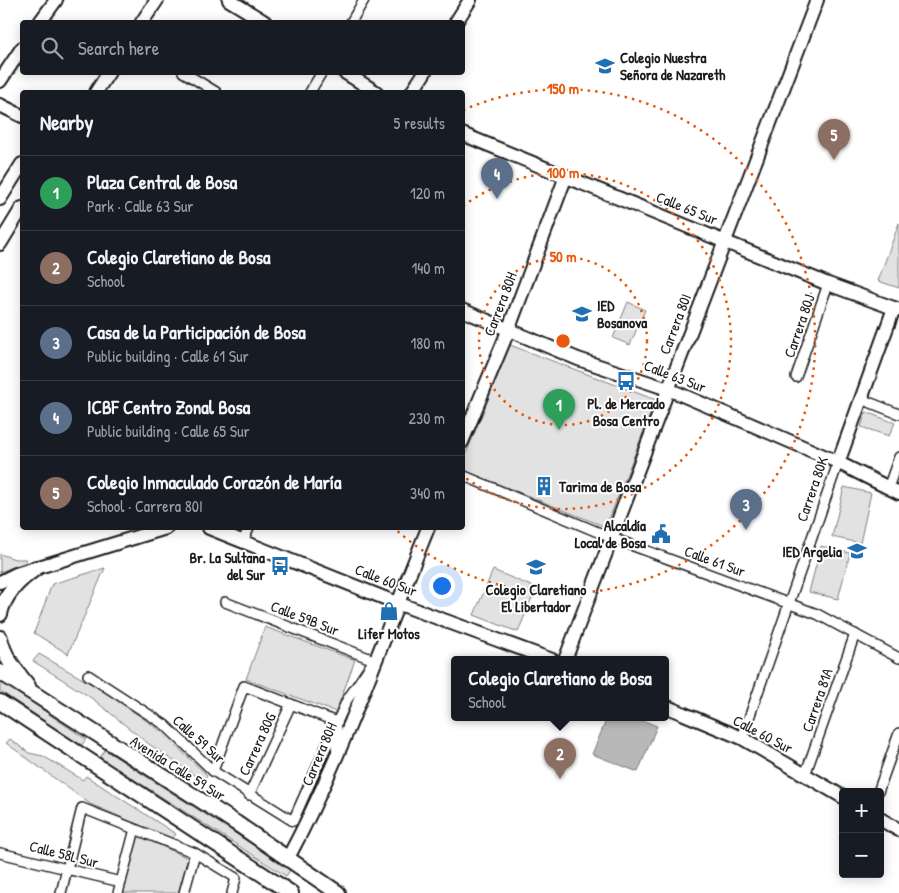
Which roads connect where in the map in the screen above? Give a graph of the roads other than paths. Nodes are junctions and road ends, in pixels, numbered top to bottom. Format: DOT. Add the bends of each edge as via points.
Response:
graph roads {
  1 [pos="56,0"];
  2 [pos="157,0"];
  3 [pos="229,0"];
  4 [pos="364,0"];
  5 [pos="470,0"];
  6 [pos="817,0"];
  7 [pos="41,20"];
  8 [pos="143,20"];
  9 [pos="262,20"];
  10 [pos="352,20"];
  11 [pos="457,20"];
  12 [pos="20,51"];
  13 [pos="107,75"];
  14 [pos="188,75"];
  15 [pos="320,75"];
  16 [pos="349,75"];
  17 [pos="423,75"];
  18 [pos="0,81"];
  19 [pos="97,90"];
  20 [pos="213,90"];
  21 [pos="311,90"];
  22 [pos="373,90"];
  23 [pos="413,90"];
  24 [pos="0,105"];
  25 [pos="20,117"];
  26 [pos="465,135"];
  27 [pos="20,167"];
  28 [pos="566,176"];
  29 [pos="0,199"];
  30 [pos="20,211"];
  31 [pos="724,241"];
  32 [pos="0,244"];
  33 [pos="828,284"];
  34 [pos="896,309"];
  35 [pos="465,311"];
  36 [pos="508,330"];
  37 [pos="796,377"];
  38 [pos="668,389"];
  39 [pos="861,399"];
  40 [pos="899,414"];
  41 [pos="465,435"];
  42 [pos="899,457"];
  43 [pos="838,463"];
  44 [pos="465,476"];
  45 [pos="893,490"];
  46 [pos="160,530"];
  47 [pos="214,530"];
  48 [pos="248,530"];
  49 [pos="427,530"];
  50 [pos="612,538"];
  51 [pos="243,541"];
  52 [pos="36,568"];
  53 [pos="0,582"];
  54 [pos="225,602"];
  55 [pos="397,603"];
  56 [pos="789,603"];
  57 [pos="0,614"];
  58 [pos="855,634"];
  59 [pos="0,638"];
  60 [pos="541,656"];
  61 [pos="568,656"];
  62 [pos="899,658"];
  63 [pos="374,660"];
  64 [pos="0,672"];
  65 [pos="88,675"];
  66 [pos="37,696"];
  67 [pos="0,702"];
  68 [pos="291,704"];
  69 [pos="669,708"];
  70 [pos="0,711"];
  71 [pos="27,719"];
  72 [pos="336,724"];
  73 [pos="899,733"];
  74 [pos="742,738"];
  75 [pos="338,750"];
  76 [pos="213,771"];
  77 [pos="805,775"];
  78 [pos="879,788"];
  79 [pos="249,795"];
  80 [pos="839,795"];
  81 [pos="293,821"];
  82 [pos="884,821"];
  83 [pos="135,829"];
  84 [pos="899,830"];
  85 [pos="0,853"];
  86 [pos="195,853"];
  87 [pos="288,858"];
  88 [pos="67,869"];
  89 [pos="121,882"];
  90 [pos="283,890"];
  91 [pos="61,893"];
  92 [pos="118,893"];
  93 [pos="184,893"];
  94 [pos="232,893"];
  95 [pos="338,893"];
  1 -- 7 [label="street"];
  2 -- 8 [label="street"];
  3 -- 9 [label="street"];
  4 -- 10 [label="street"];
  5 -- 11 [label="street"];
  6 -- 31 [label="street, Carrera 80I"];
  12 -- 18 [label="street"];
  13 -- 19 [label="street"];
  14 -- 20 [label="street"];
  15 -- 21 [label="street"];
  16 -- 22 [label="street"];
  17 -- 23 [label="street"];
  24 -- 25 [label="street"];
  26 -- 28 [label="street, Calle 65 Sur"];
  27 -- 29 [label="street"];
  28 -- 31 [label="street, Calle 65 Sur"];
  28 -- 36 [label="street, Carrera 80H"];
  30 -- 32 [label="street"];
  31 -- 33 [label="street, Calle 65 Sur"];
  31 -- 38 [label="street, Carrera 80I"];
  33 -- 34 [label="street, Calle 65 Sur"];
  33 -- 37 [label="street, Carrera 80J"];
  34 -- 39 [label="street, Carrera 80K"];
  35 -- 36 [label="street, Calle 63 Sur"];
  36 -- 38 [label="street, Calle 63 Sur" via="589,363"];
  36 -- 41 [label="street, Carrera 80H"];
  38 -- 43 [label="street, Calle 63 Sur"];
  38 -- 50 [label="street, Carrera 80I"];
  39 -- 40 [label="street"];
  39 -- 43 [label="street, Carrera 80K"];
  42 -- 45 [label="street"];
  43 -- 45 [label="street, Calle 63 Sur"];
  43 -- 56 [label="street, Carrera 80K"];
  44 -- 50 [label="street, Calle 61 Sur"];
  46 -- 52 [label="street"];
  47 -- 51 [label="street, Calle 60 Sur"];
  48 -- 51 [label="street"];
  49 -- 55 [label="street, Carrera 80H"];
  50 -- 56 [label="street, Calle 61 Sur"];
  50 -- 61 [label="street, Carrera 80I"];
  51 -- 55 [label="street, Calle 60 Sur"];
  52 -- 53 [label="street"];
  52 -- 57 [label="main road" via="16,584"];
  54 -- 63 [label="street, Calle 59B Sur"];
  55 -- 60 [label="street, Calle 60 Sur"];
  55 -- 63 [label="street, Carrera 80H"];
  56 -- 58 [label="street, Calle 61 Sur"];
  56 -- 74 [label="street, Carrera 80K"];
  58 -- 62 [label="street, Calle 61 Sur"];
  58 -- 77 [label="street, Carrera 81A"];
  59 -- 66 [label="main road" via="11,664"];
  63 -- 72 [label="street, Carrera 80H" via="347,700"];
  63 -- 75 [label="street, Carrera 80H"];
  64 -- 66 [label="main road, Avenida Calle 59 Sur"];
  65 -- 76 [label="street, Calle 59 Sur" via="165,726"];
  66 -- 87 [label="main road, Avenida Calle 59 Sur"];
  67 -- 71 [label="main road"];
  68 -- 72 [label="street"];
  68 -- 76 [label="street" via="244,686"];
  68 -- 79 [label="street, Carrera 80G"];
  69 -- 74 [label="street, Calle 60 Sur"];
  70 -- 71 [label="main road"];
  71 -- 90 [label="main road"];
  72 -- 75 [label="street"];
  72 -- 81 [label="street, Carrera 80H"];
  73 -- 78 [label="street"];
  74 -- 77 [label="street, Calle 60 Sur"];
  75 -- 87 [label="street, Carrera 80H"];
  76 -- 79 [label="street, Calle 59 Sur"];
  77 -- 80 [label="street, Calle 60 Sur"];
  79 -- 81 [label="street, Calle 59 Sur"];
  82 -- 84 [label="street"];
  83 -- 86 [label="street"];
  83 -- 88 [label="street" via="82,808"];
  83 -- 89 [label="street"];
  85 -- 88 [label="street, Calle 58L Sur"];
  86 -- 93 [label="street"];
  86 -- 94 [label="street" via="236,878"];
  87 -- 95 [label="main road, Avenida Calle 59 Sur"];
  88 -- 89 [label="street, Calle 58L Sur"];
  88 -- 91 [label="street"];
  89 -- 92 [label="street"];
}
